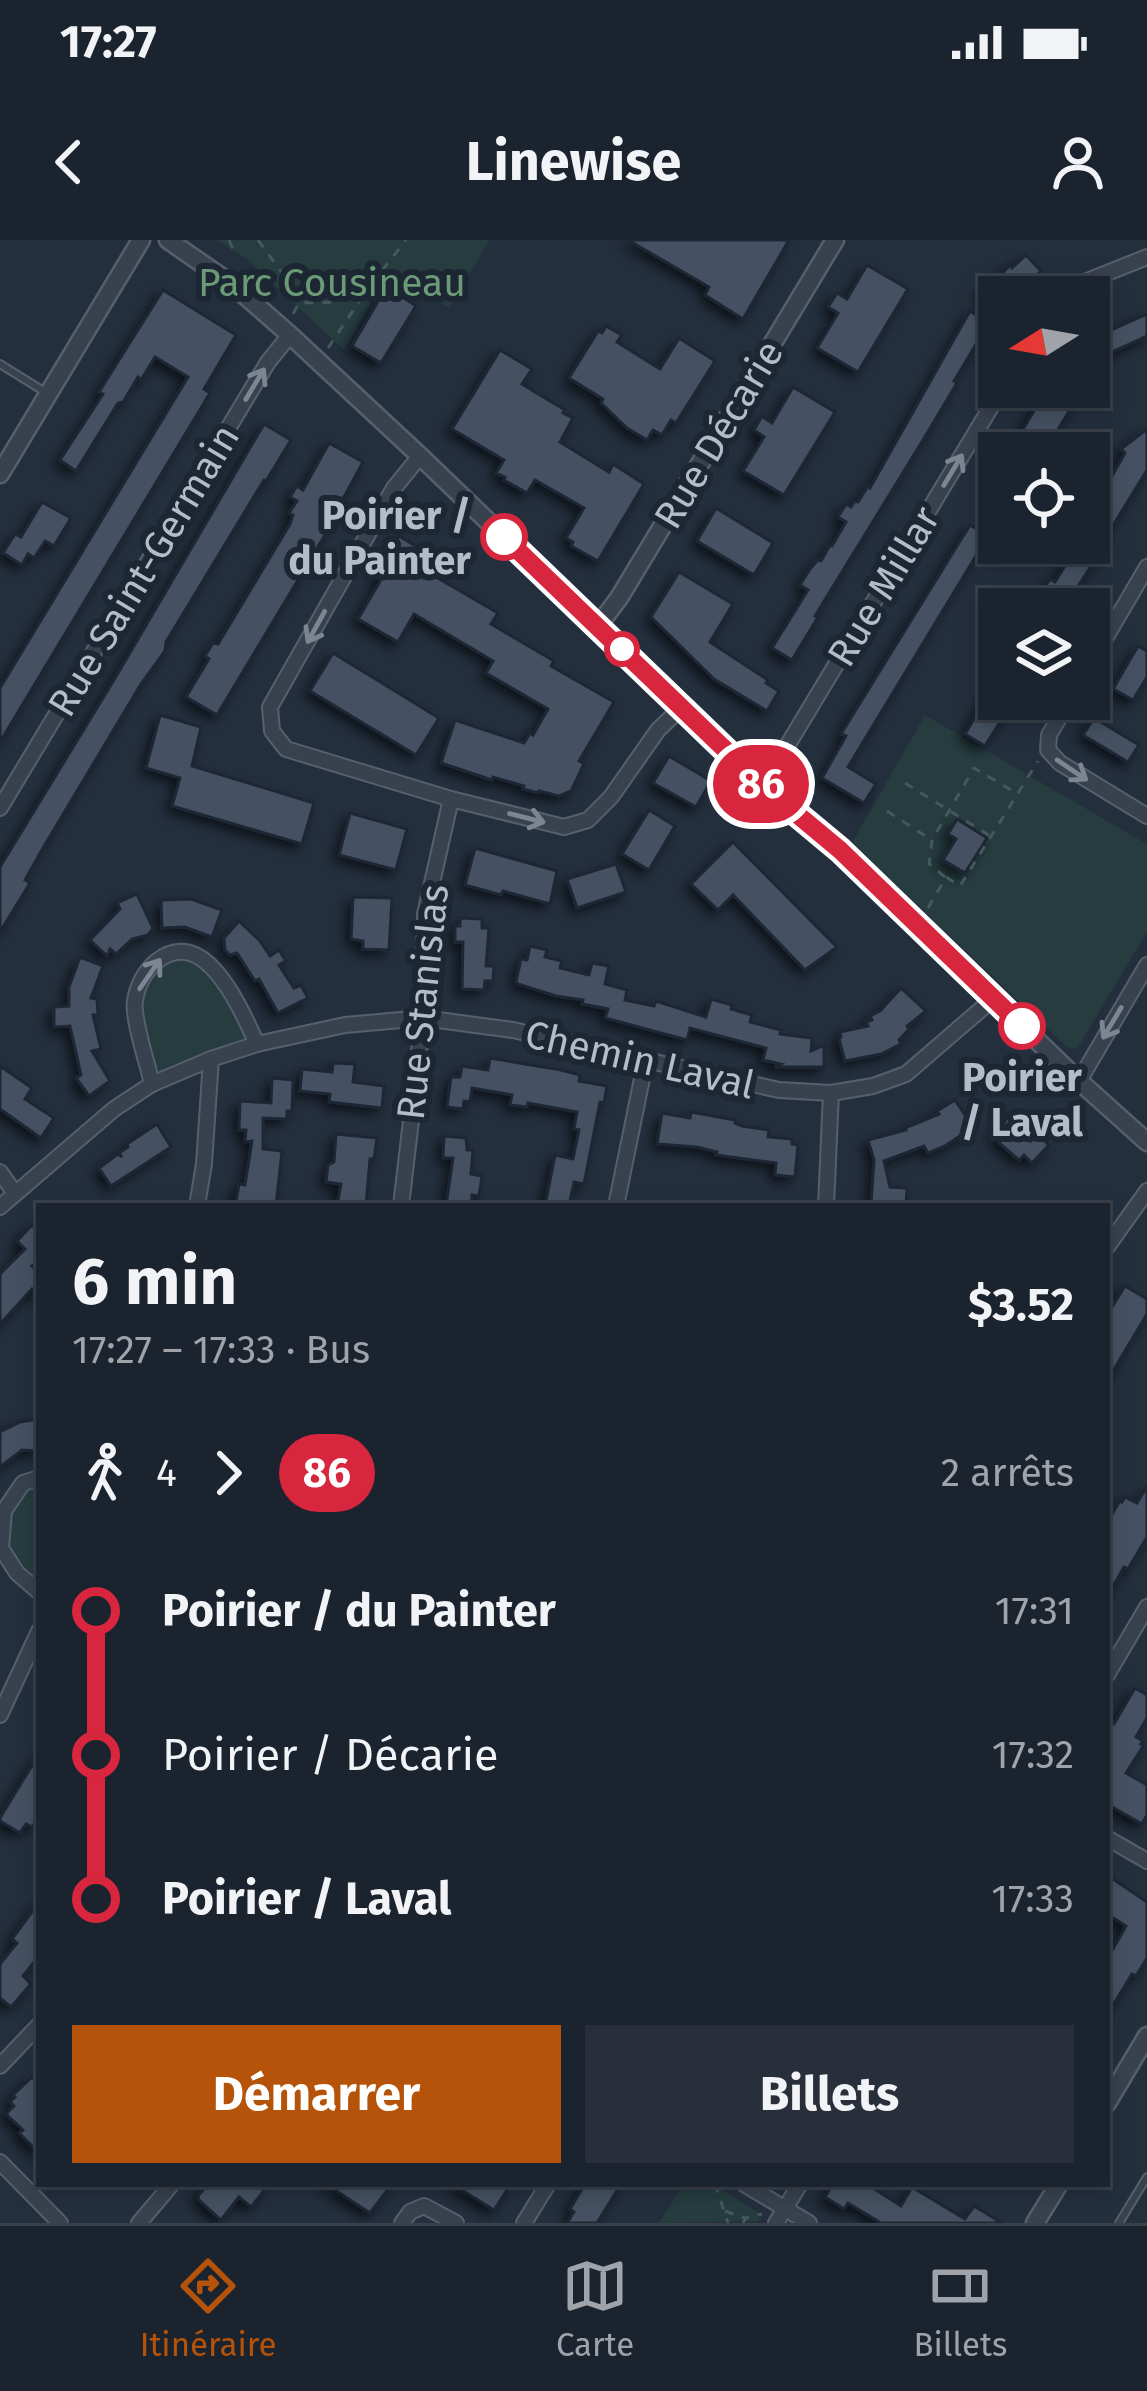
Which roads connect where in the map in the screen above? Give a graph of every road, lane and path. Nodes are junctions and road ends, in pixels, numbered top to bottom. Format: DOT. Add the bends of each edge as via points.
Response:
graph roads {
  1 [pos="141,240"];
  2 [pos="168,240"];
  3 [pos="229,240"];
  4 [pos="258,240"];
  5 [pos="406,240"];
  6 [pos="835,240"];
  7 [pos="236,256"];
  8 [pos="1147,257"];
  9 [pos="1099,276"];
  10 [pos="367,290"];
  11 [pos="303,302"];
  12 [pos="295,307"];
  13 [pos="290,335"];
  14 [pos="333,342"];
  15 [pos="0,364"];
  16 [pos="48,394"];
  17 [pos="990,408"];
  18 [pos="420,456"];
  19 [pos="0,474"];
  20 [pos="1147,567"];
  21 [pos="598,626"];
  22 [pos="1110,630"];
  23 [pos="682,707"];
  24 [pos="1058,720"];
  25 [pos="1048,750"];
  26 [pos="905,784"];
  27 [pos="763,786"];
  28 [pos="1017,794"];
  29 [pos="451,799"];
  30 [pos="0,808"];
  31 [pos="887,811"];
  32 [pos="949,811"];
  33 [pos="1147,816"];
  34 [pos="991,836"];
  35 [pos="932,840"];
  36 [pos="946,878"];
  37 [pos="917,925"];
  38 [pos="1147,965"];
  39 [pos="994,998"];
  40 [pos="423,1018"];
  41 [pos="257,1044"];
  42 [pos="211,1059"];
  43 [pos="646,1059"];
  44 [pos="1079,1081"];
  45 [pos="152,1084"];
  46 [pos="831,1093"];
  47 [pos="1147,1142"];
  48 [pos="0,1172"];
  49 [pos="1147,1191"];
  50 [pos="14,1192"];
  51 [pos="198,1203"];
  52 [pos="401,1203"];
  53 [pos="617,1203"];
  54 [pos="826,1203"];
  55 [pos="0,1207"];
  56 [pos="1110,1243"];
  57 [pos="36,1479"];
  58 [pos="36,1589"];
  59 [pos="1147,1607"];
  60 [pos="36,1637"];
  61 [pos="1110,1670"];
  62 [pos="0,1715"];
  63 [pos="1110,1840"];
  64 [pos="1147,1861"];
  65 [pos="36,2028"];
  66 [pos="1147,2036"];
  67 [pos="0,2066"];
  68 [pos="1110,2098"];
  69 [pos="0,2162"];
  70 [pos="1147,2176"];
  71 [pos="170,2187"];
  72 [pos="546,2187"];
  73 [pos="717,2187"];
  74 [pos="749,2187"];
  75 [pos="798,2187"];
  76 [pos="1057,2187"];
  77 [pos="722,2209"];
  78 [pos="785,2209"];
  79 [pos="746,2218"];
  80 [pos="60,2223"];
  81 [pos="140,2223"];
  82 [pos="402,2223"];
  83 [pos="456,2223"];
  84 [pos="524,2223"];
  85 [pos="728,2223"];
  86 [pos="776,2223"];
  87 [pos="809,2223"];
  88 [pos="1035,2223"];
  89 [pos="1119,2223"];
  1 -- 16 [label="street"];
  2 -- 13 [label="street"];
  3 -- 7 [label="path"];
  4 -- 11 [label="path"];
  5 -- 10 [label="path"];
  6 -- 21 [label="street, Rue Décarie"];
  8 -- 9 [label="street"];
  10 -- 11 [label="path" via="339,302"];
  10 -- 14 [label="path"];
  11 -- 12 [label="path"];
  13 -- 18 [label="street"];
  30 -- 13 [label="street, Rue Saint-Germain, one-way"];
  15 -- 16 [label="lane"];
  16 -- 19 [label="street"];
  27 -- 17 [label="street, Rue Millar, one-way"];
  18 -- 21 [label="street"];
  18 -- 29 [label="street, one-way" via="270,707 272,731 286,749"];
  20 -- 22 [label="street"];
  21 -- 23 [label="street"];
  23 -- 27 [label="street"];
  29 -- 23 [label="street, one-way" via="564,827 588,820"];
  24 -- 25 [label="street"];
  25 -- 28 [label="path"];
  25 -- 33 [label="street, one-way"];
  26 -- 32 [label="path"];
  27 -- 37 [label="street"];
  28 -- 32 [label="path" via="974,768"];
  28 -- 34 [label="path"];
  29 -- 40 [label="street, Rue Stanislas" via="425,914"];
  31 -- 35 [label="path"];
  32 -- 34 [label="path"];
  32 -- 35 [label="path"];
  34 -- 36 [label="path" via="960,886"];
  35 -- 36 [label="path" via="929,864"];
  36 -- 37 [label="path"];
  37 -- 39 [label="street"];
  38 -- 44 [label="street, one-way"];
  39 -- 44 [label="street"];
  39 -- 46 [label="street, Chemin Laval" via="906,1074"];
  40 -- 41 [label="street, Chemin Laval"];
  40 -- 43 [label="street, Chemin Laval"];
  40 -- 52 [label="street, Rue Stanislas"];
  41 -- 42 [label="street, Chemin Laval"];
  45 -- 41 [label="street, one-way" via="134,1005 143,976 161,958 204,959 232,990"];
  42 -- 45 [label="street, Chemin Laval"];
  42 -- 51 [label="street"];
  43 -- 46 [label="street, Chemin Laval" via="779,1090"];
  43 -- 53 [label="street"];
  44 -- 47 [label="street"];
  45 -- 50 [label="street, Chemin Laval"];
  46 -- 54 [label="street"];
  48 -- 50 [label="street"];
  49 -- 56 [label="street"];
  50 -- 55 [label="street, Chemin Laval"];
  57 -- 58 [label="street" via="23,1483 4,1511 1,1547"];
  59 -- 61 [label="street"];
  60 -- 62 [label="street"];
  63 -- 64 [label="street"];
  65 -- 67 [label="street"];
  66 -- 68 [label="street"];
  69 -- 80 [label="street"];
  70 -- 89 [label="lane"];
  71 -- 81 [label="street"];
  72 -- 84 [label="street"];
  73 -- 77 [label="path"];
  74 -- 78 [label="street"];
  75 -- 78 [label="street"];
  76 -- 88 [label="street"];
  77 -- 79 [label="path"];
  77 -- 85 [label="path"];
  78 -- 86 [label="street"];
  78 -- 87 [label="street"];
  82 -- 83 [label="street" via="424,2206"];
}
